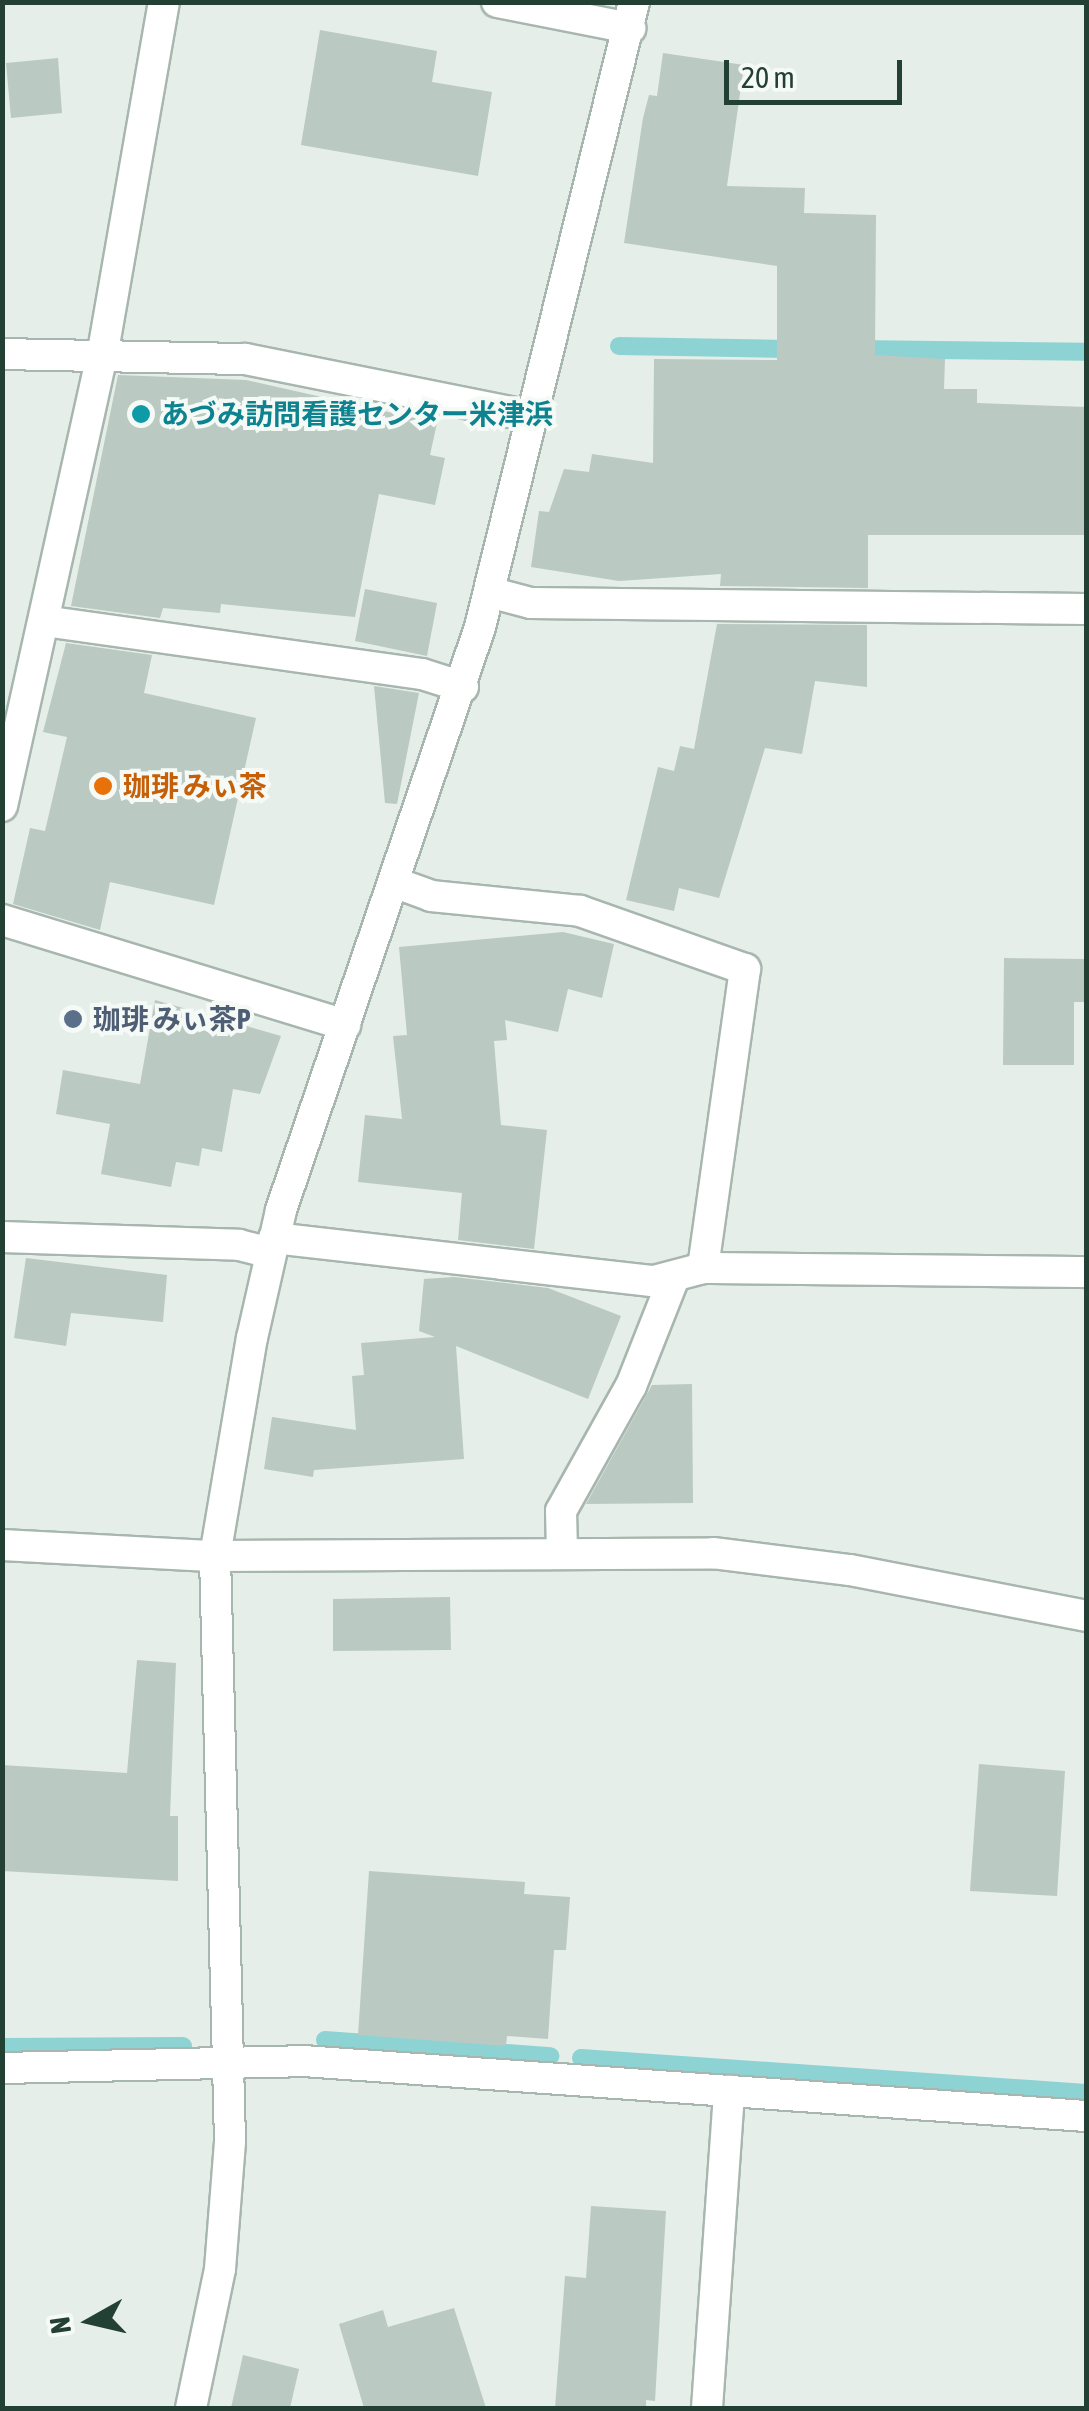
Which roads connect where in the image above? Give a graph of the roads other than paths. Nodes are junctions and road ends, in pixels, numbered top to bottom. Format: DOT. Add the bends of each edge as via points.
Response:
graph roads {
  1 [pos="164,2"];
  2 [pos="497,2"];
  3 [pos="632,15"];
  4 [pos="103,351"];
  5 [pos="2,354"];
  6 [pos="534,417"];
  7 [pos="489,592"];
  8 [pos="1086,609"];
  9 [pos="44,621"];
  10 [pos="463,686"];
  11 [pos="2,806"];
  12 [pos="396,884"];
  13 [pos="2,920"];
  14 [pos="345,1026"];
  15 [pos="2,1237"];
  16 [pos="272,1246"];
  17 [pos="703,1268"];
  18 [pos="1086,1272"];
  19 [pos="673,1280"];
  20 [pos="2,1546"];
  21 [pos="562,1551"];
  22 [pos="215,1556"];
  23 [pos="1086,1616"];
  24 [pos="228,2064"];
  25 [pos="2,2068"];
  26 [pos="728,2091"];
  27 [pos="1086,2116"];
  28 [pos="191,2408"];
  29 [pos="708,2408"];
  1 -- 4 [label="street"];
  2 -- 3 [label="street"];
  3 -- 6 [label="street"];
  4 -- 5 [label="street"];
  4 -- 6 [label="street" via="244,359"];
  4 -- 9 [label="street"];
  6 -- 7 [label="street"];
  7 -- 8 [label="street" via="531,602"];
  7 -- 10 [label="street"];
  9 -- 10 [label="street" via="422,674"];
  9 -- 11 [label="street"];
  10 -- 12 [label="street"];
  12 -- 14 [label="street"];
  12 -- 17 [label="street" via="431,896 580,911 745,969"];
  13 -- 14 [label="street"];
  14 -- 16 [label="street"];
  15 -- 16 [label="street"];
  16 -- 19 [label="street"];
  16 -- 22 [label="street"];
  17 -- 18 [label="street"];
  17 -- 19 [label="street"];
  19 -- 21 [label="street" via="630,1386 561,1511"];
  20 -- 22 [label="street"];
  21 -- 22 [label="street"];
  21 -- 23 [label="street" via="782,1560"];
  22 -- 24 [label="street"];
  24 -- 25 [label="street"];
  24 -- 26 [label="street" via="303,2062"];
  24 -- 28 [label="street" via="220,2268"];
  26 -- 27 [label="street"];
  26 -- 29 [label="street"];
}
